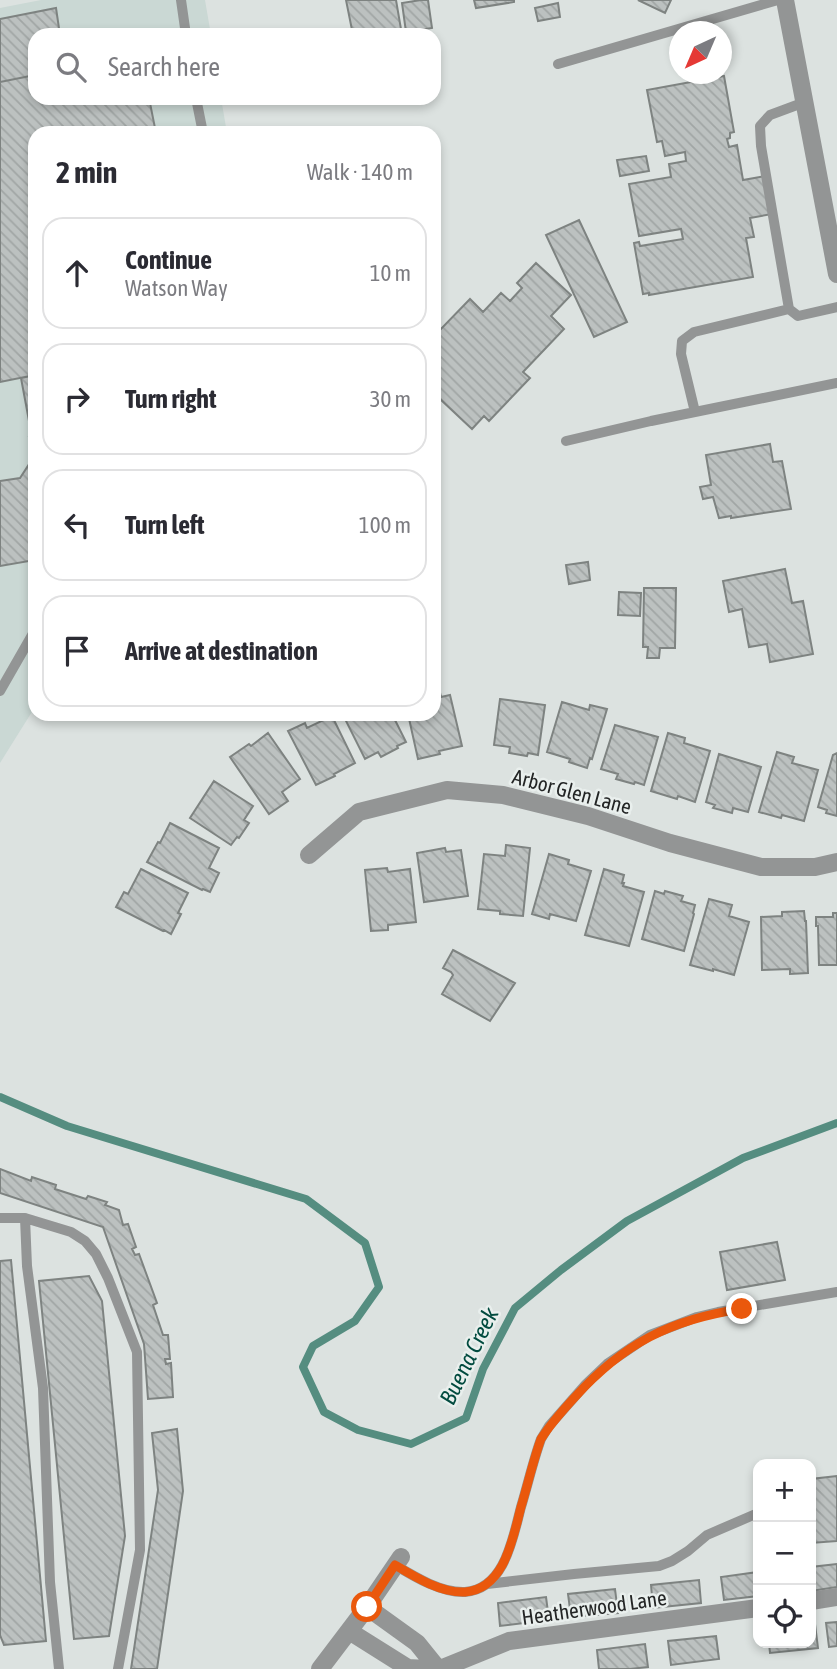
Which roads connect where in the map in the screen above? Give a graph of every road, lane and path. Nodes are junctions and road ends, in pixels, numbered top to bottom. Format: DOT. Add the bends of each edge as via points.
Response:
graph roads {
  1 [pos="181,0"];
  2 [pos="778,0"];
  3 [pos="785,0"];
  4 [pos="185,28"];
  5 [pos="558,64"];
  6 [pos="805,102"];
  7 [pos="197,105"];
  8 [pos="202,126"];
  9 [pos="837,274"];
  10 [pos="837,307"];
  11 [pos="789,309"];
  12 [pos="837,383"];
  13 [pos="695,412"];
  14 [pos="566,441"];
  15 [pos="28,642"];
  16 [pos="0,691"];
  17 [pos="309,855"];
  18 [pos="837,862"];
  19 [pos="0,1218"];
  20 [pos="25,1218"];
  21 [pos="837,1292"];
  22 [pos="753,1515"];
  23 [pos="398,1561"];
  24 [pos="487,1584"];
  25 [pos="837,1597"];
  26 [pos="816,1600"];
  27 [pos="367,1607"];
  28 [pos="753,1609"];
  29 [pos="349,1631"];
  30 [pos="60,1669"];
  31 [pos="118,1669"];
  32 [pos="320,1669"];
  33 [pos="426,1669"];
  34 [pos="439,1669"];
  1 -- 4 [label="lane"];
  2 -- 5 [label="lane"];
  3 -- 6 [label="street"];
  6 -- 9 [label="street"];
  6 -- 11 [label="lane" via="770,114 760,127"];
  7 -- 8 [label="lane"];
  10 -- 11 [label="lane" via="799,317"];
  11 -- 13 [label="lane" via="694,332 682,341"];
  12 -- 13 [label="lane"];
  13 -- 14 [label="lane"];
  15 -- 16 [label="lane"];
  17 -- 18 [label="street, Arbor Glen Lane" via="359,812 447,790 503,795 761,867 815,867"];
  19 -- 20 [label="lane"];
  20 -- 30 [label="lane" via="43,1388 50,1582"];
  20 -- 31 [label="lane" via="71,1232 96,1254 137,1352 140,1550"];
  21 -- 24 [label="lane" via="697,1317 650,1335 607,1364 541,1439 509,1551"];
  22 -- 24 [label="lane" via="707,1535 659,1566"];
  23 -- 24 [label="lane" via="430,1583 451,1590 467,1592"];
  23 -- 27 [label="street"];
  25 -- 26 [label="street"];
  27 -- 29 [label="street"];
  27 -- 34 [label="street" via="417,1643"];
  28 -- 34 [label="street, Heatherwood Lane" via="509,1641"];
  29 -- 32 [label="street"];
  29 -- 33 [label="street" via="408,1668"];
}
